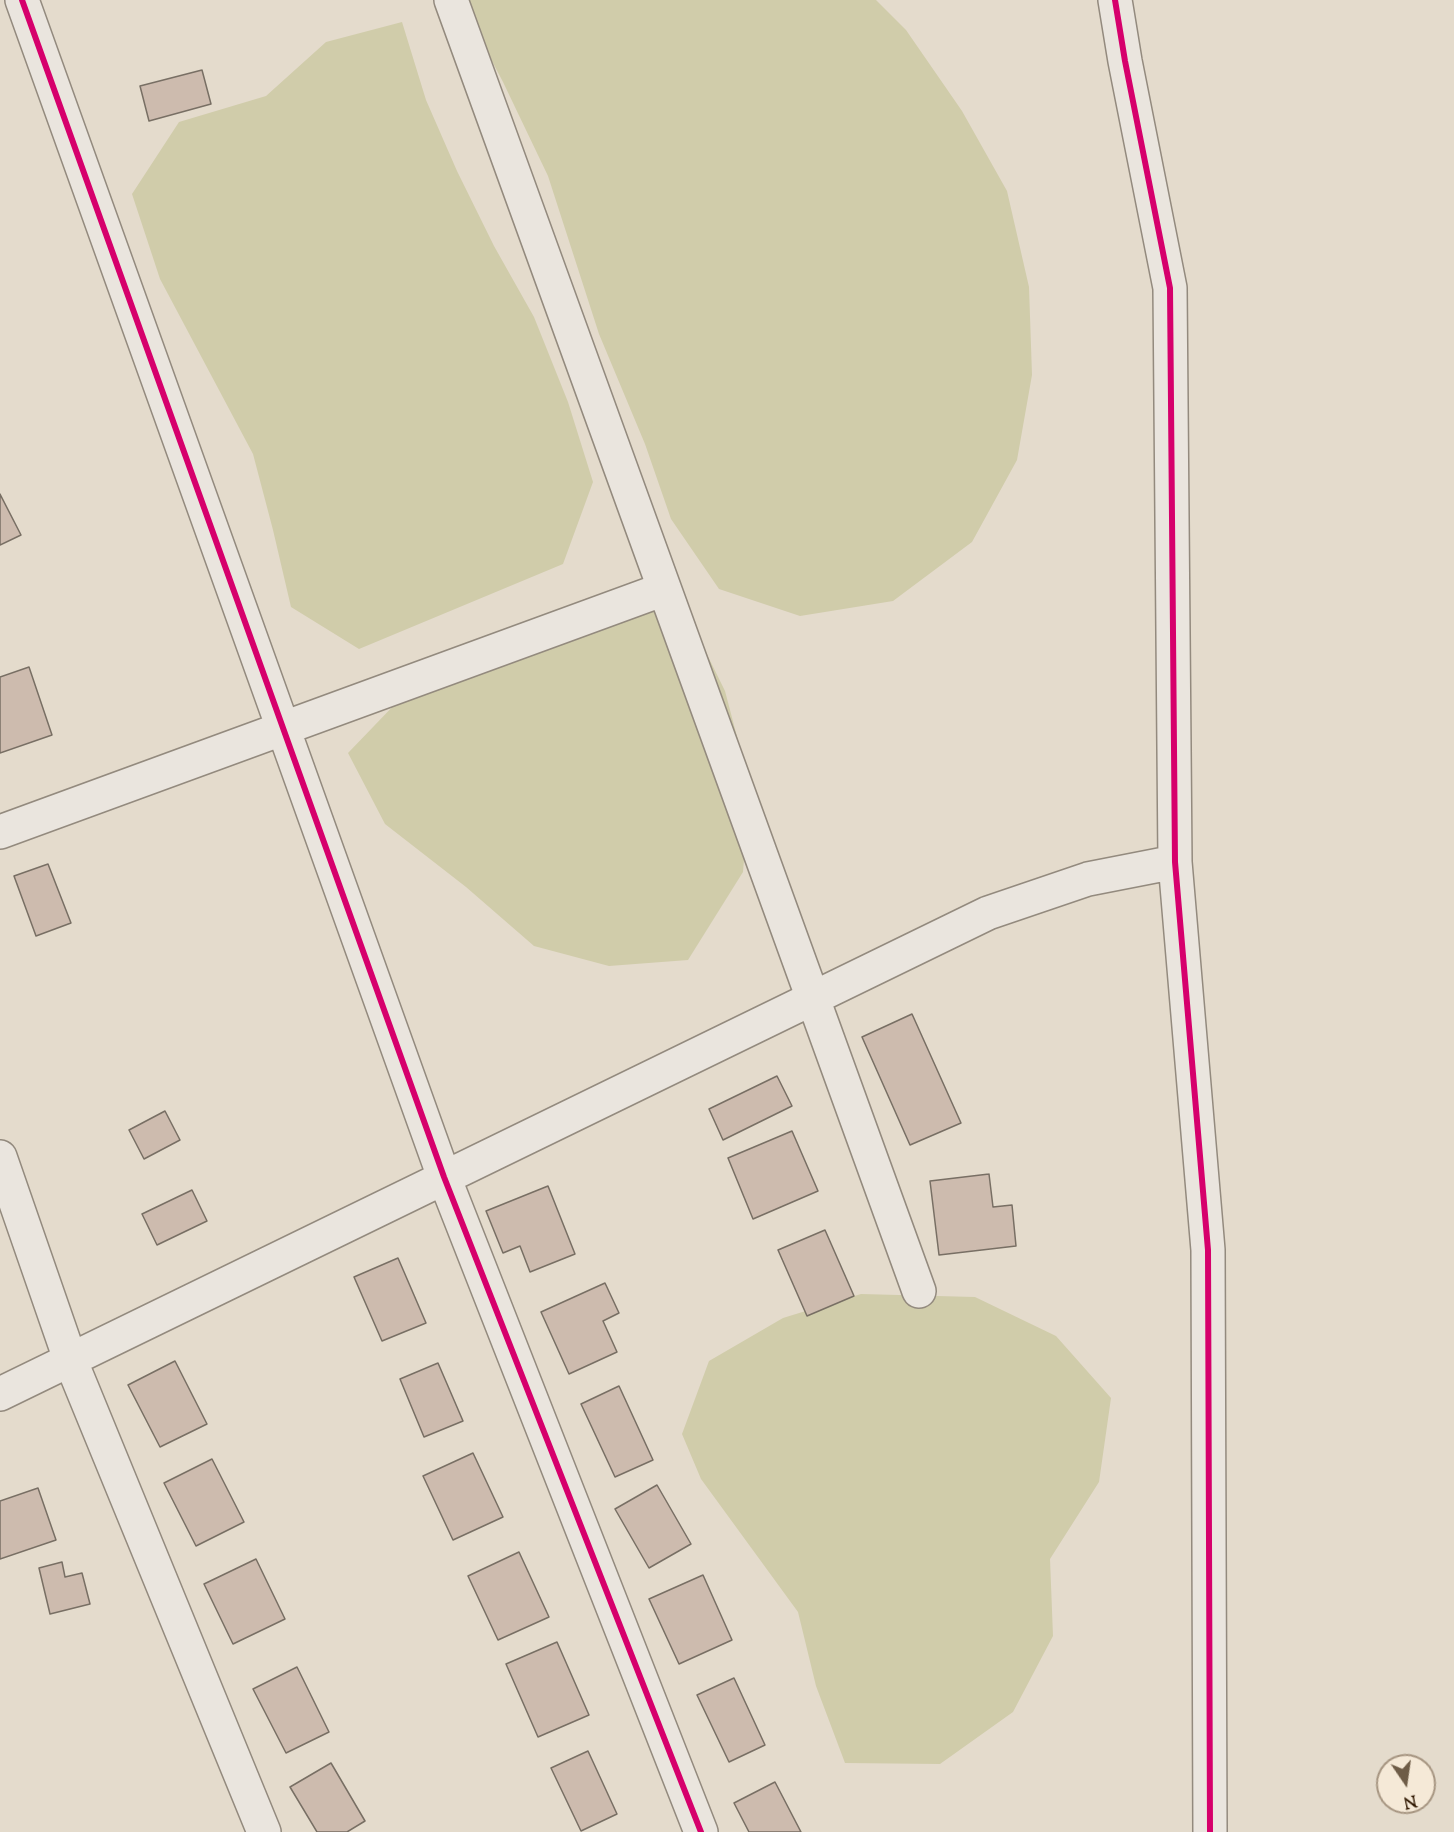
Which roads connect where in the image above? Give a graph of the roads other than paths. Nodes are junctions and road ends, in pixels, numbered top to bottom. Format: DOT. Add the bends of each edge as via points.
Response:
graph roads {
  1 [pos="22,0"];
  2 [pos="451,0"];
  3 [pos="1115,0"];
  4 [pos="664,589"];
  5 [pos="283,728"];
  6 [pos="0,832"];
  7 [pos="1174,862"];
  8 [pos="813,999"];
  9 [pos="0,1157"];
  10 [pos="444,1178"];
  11 [pos="919,1290"];
  12 [pos="70,1359"];
  13 [pos="0,1394"];
  14 [pos="264,1832"];
  15 [pos="701,1832"];
  16 [pos="1210,1832"];
  1 -- 5 [label="street"];
  2 -- 4 [label="street"];
  3 -- 7 [label="street" via="1170,288"];
  4 -- 5 [label="street"];
  4 -- 8 [label="street"];
  5 -- 6 [label="street"];
  5 -- 10 [label="street"];
  7 -- 8 [label="street" via="1088,879 988,913"];
  7 -- 16 [label="street" via="1208,1250"];
  8 -- 10 [label="street"];
  8 -- 11 [label="street"];
  9 -- 12 [label="street"];
  10 -- 12 [label="street"];
  10 -- 15 [label="street"];
  12 -- 13 [label="street"];
  12 -- 14 [label="street"];
}
